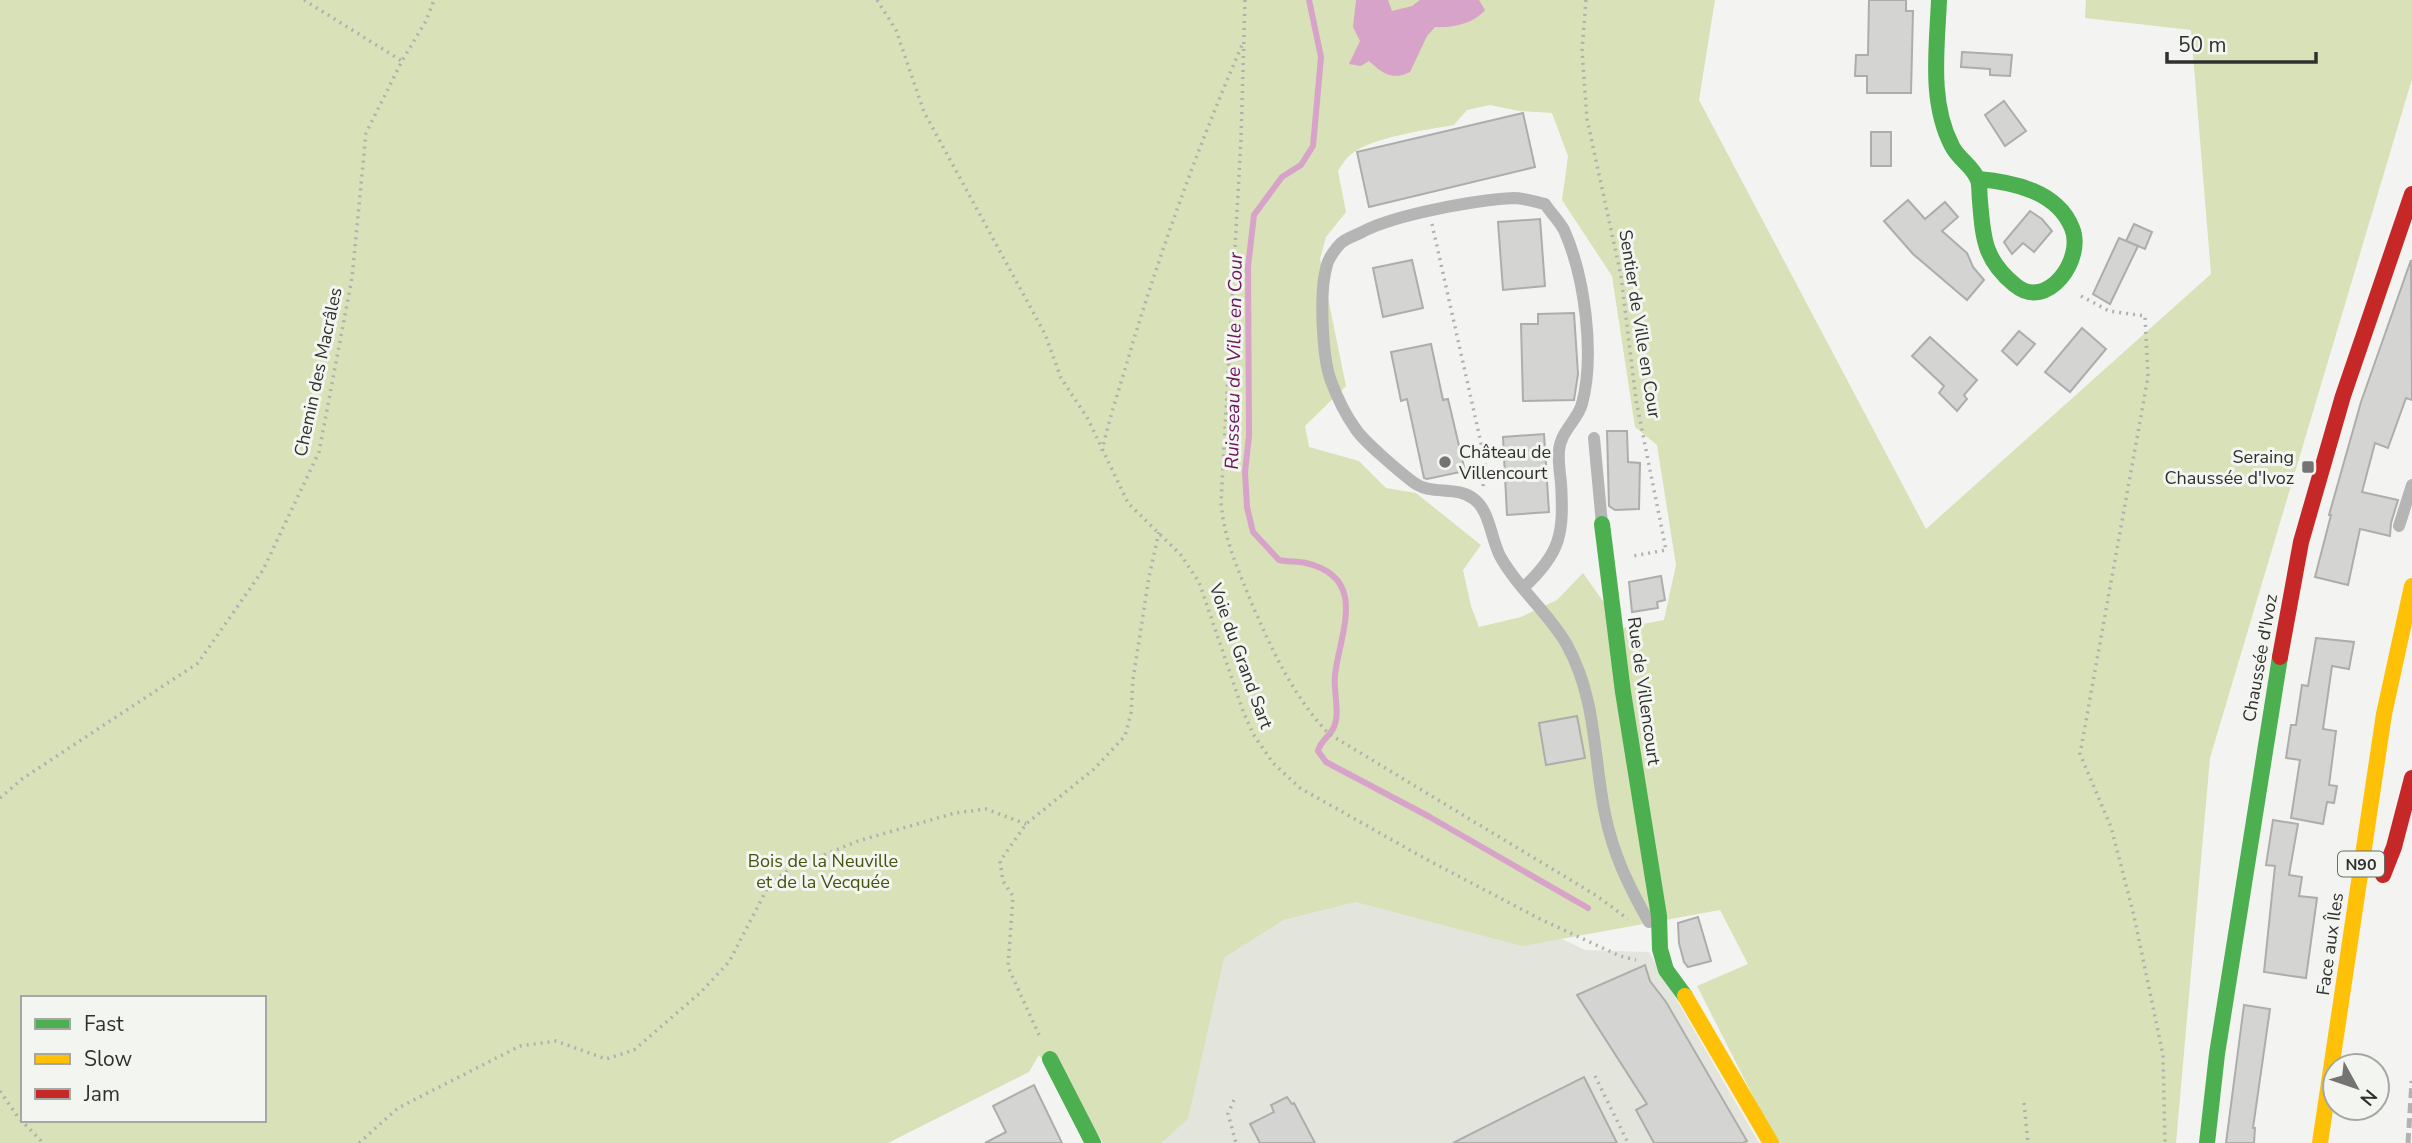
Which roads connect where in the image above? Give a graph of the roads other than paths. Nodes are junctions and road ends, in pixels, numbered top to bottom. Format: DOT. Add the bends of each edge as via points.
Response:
graph roads {
  1 [pos="1939,0"];
  2 [pos="1978,179"];
  3 [pos="2412,194"];
  4 [pos="1594,438"];
  5 [pos="2412,485"];
  6 [pos="1602,524"];
  7 [pos="2399,526"];
  8 [pos="2412,586"];
  9 [pos="1523,588"];
  10 [pos="2412,778"];
  11 [pos="2390,796"];
  12 [pos="1661,954"];
  13 [pos="1050,1059"];
  14 [pos="1093,1143"];
  15 [pos="1771,1143"];
  16 [pos="2207,1143"];
  17 [pos="2320,1143"];
  1 -- 2 [label="main road" via="1942,122 1952,148"];
  2 -- 2 [label="main road" via="1988,255 2021,289 2045,289 2060,280 2075,257 2077,244 2067,217 2046,197 2028,188 2004,180"];
  3 -- 16 [label="main road, Chaussée d'Ivoz" via="2343,396 2301,542 2268,724"];
  4 -- 6 [label="lane, Rue de Villencourt"];
  5 -- 7 [label="lane"];
  6 -- 12 [label="main road, Rue de Villencourt"];
  8 -- 17 [label="main road, Face aux Îles / N90" via="2384,714"];
  9 -- 9 [label="lane, Rue de Villencourt" via="1553,554 1560,534 1559,449 1565,430 1581,408 1587,382 1579,277 1563,229 1545,204 1517,198 1374,226 1341,243 1327,264 1323,304 1330,379 1356,431 1416,484 1474,499 1500,556"];
  9 -- 12 [label="lane, Rue de Villencourt" via="1562,636 1577,664 1590,705 1604,813 1615,853"];
  10 -- 11 [label="main road, N90" via="2382,882"];
  12 -- 15 [label="main road, Rue de Villencourt" via="1666,970"];
  13 -- 14 [label="main road"];
}
